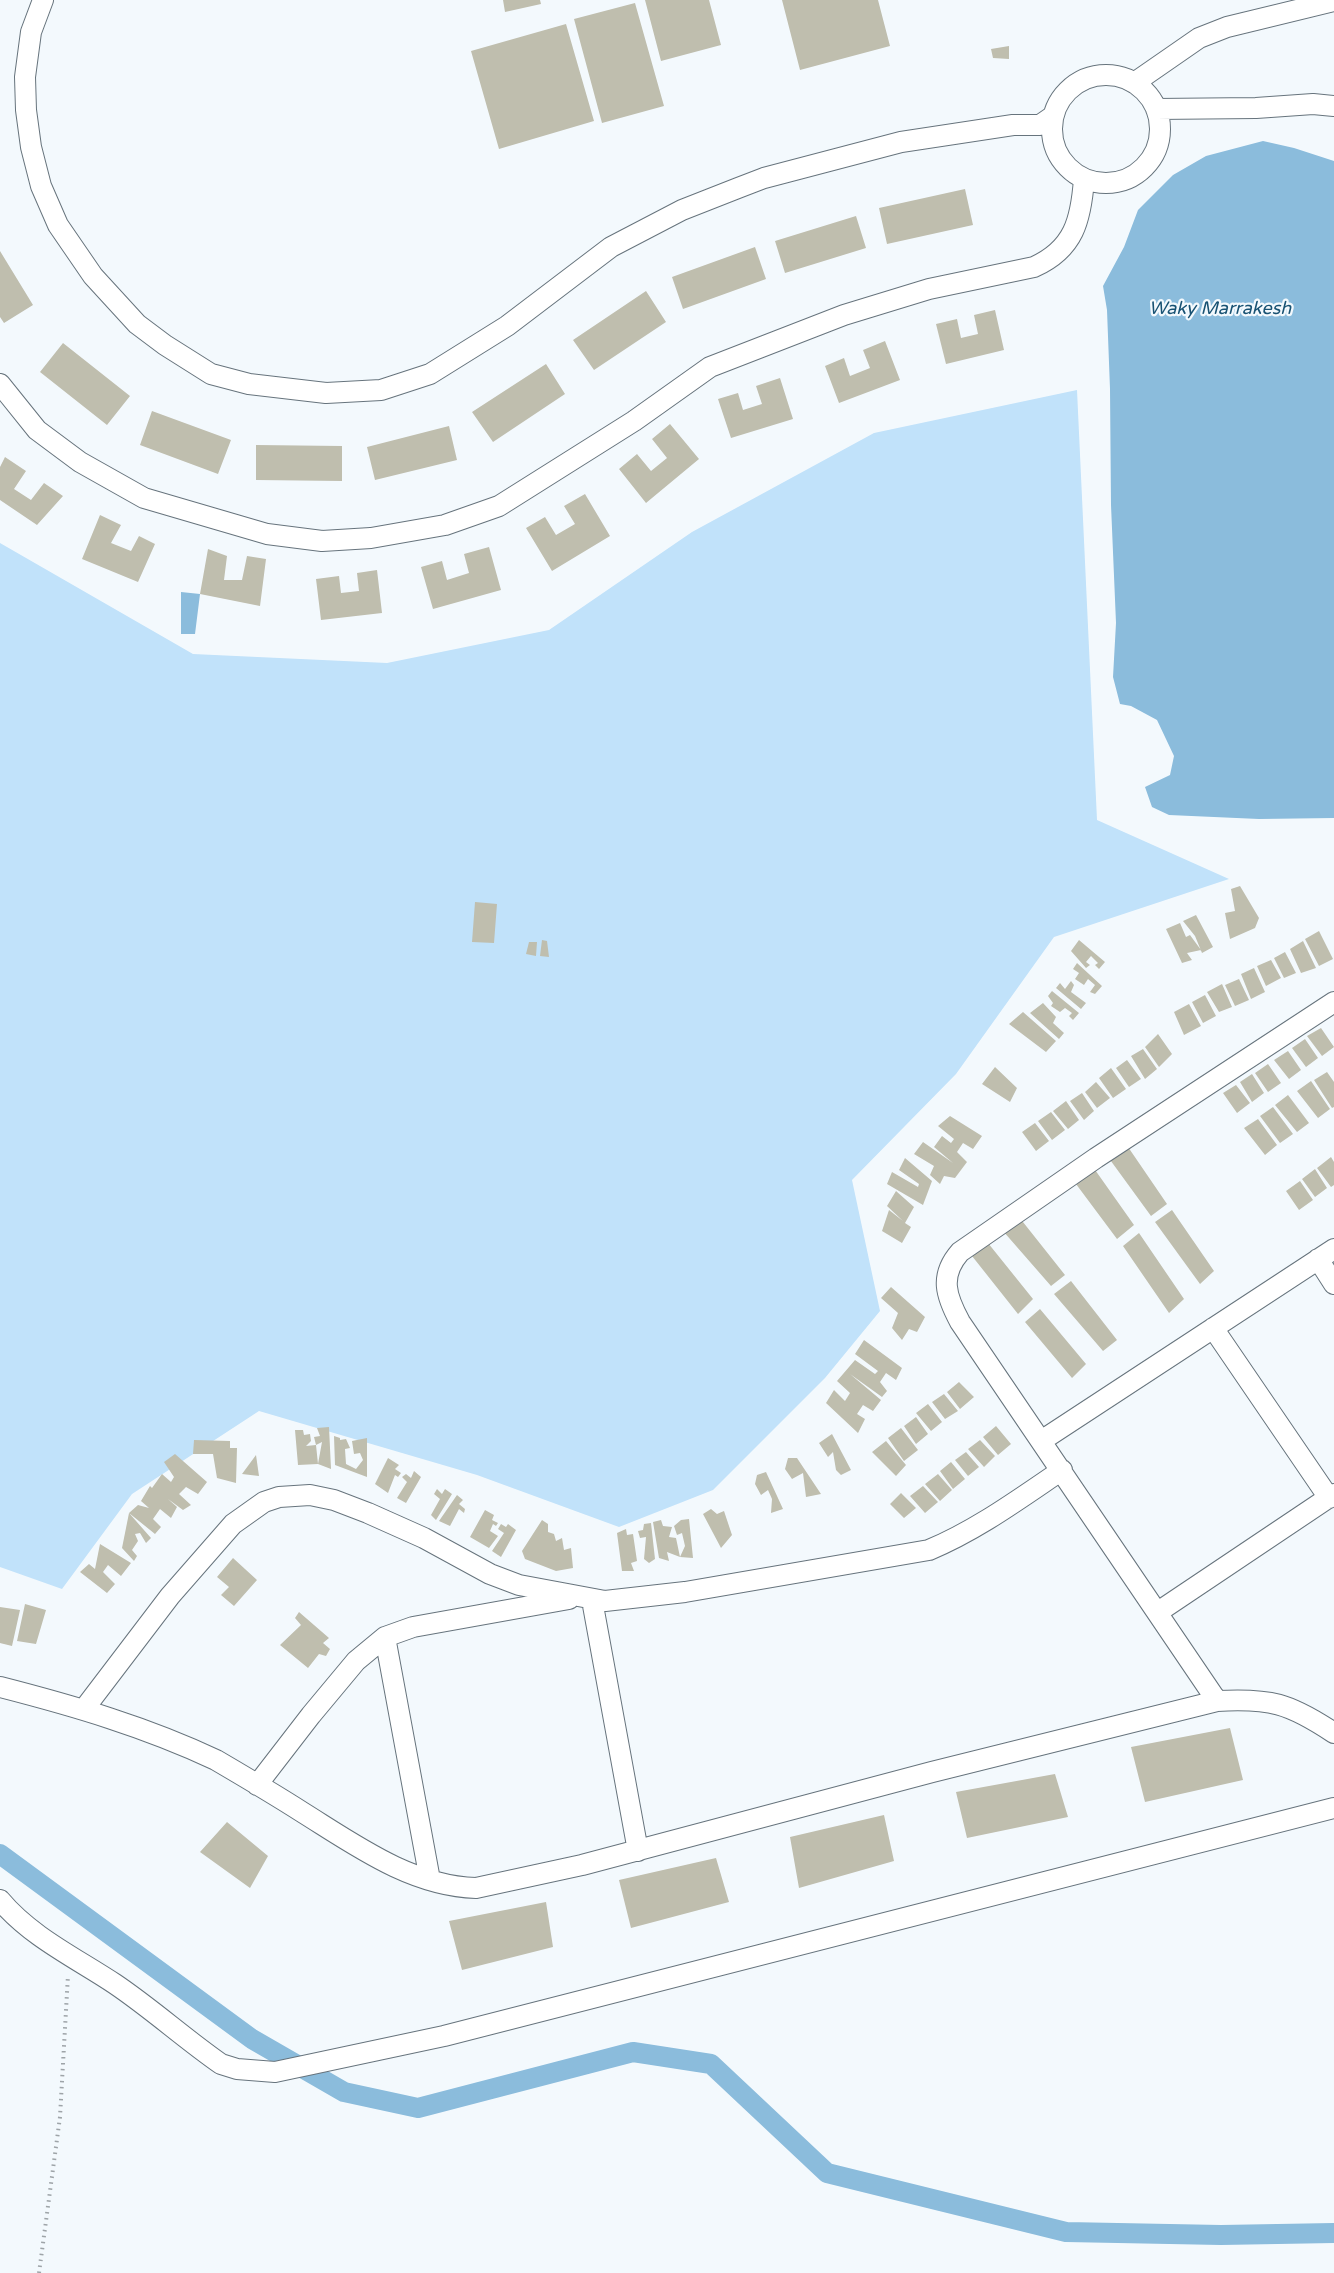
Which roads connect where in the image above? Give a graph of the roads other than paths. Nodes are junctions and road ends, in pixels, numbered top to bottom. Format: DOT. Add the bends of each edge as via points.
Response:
graph roads {
  1 [pos="43,0"];
  2 [pos="1334,0"];
  3 [pos="1134,83"];
  4 [pos="1334,106"];
  5 [pos="1156,109"];
  6 [pos="1053,116"];
  7 [pos="1084,179"];
  8 [pos="0,384"];
  9 [pos="1334,1002"];
  10 [pos="1326,1254"];
  11 [pos="1334,1284"];
  12 [pos="1213,1328"];
  13 [pos="1041,1441"];
  14 [pos="1062,1470"];
  15 [pos="1332,1496"];
  16 [pos="584,1598"];
  17 [pos="1158,1612"];
  18 [pos="385,1637"];
  19 [pos="0,1687"];
  20 [pos="1217,1701"];
  21 [pos="84,1709"];
  22 [pos="1334,1733"];
  23 [pos="257,1785"];
  24 [pos="1334,1808"];
  25 [pos="638,1851"];
  26 [pos="430,1880"];
  27 [pos="0,1900"];
  1 -- 6 [label="street" via="31,32 25,77 26,110 41,186 58,225 93,276 138,324 192,364 211,374 249,384 307,391 381,390 430,374 507,326 611,247 682,210 764,178 900,142 1013,125 1040,125"];
  2 -- 3 [label="street" via="1227,27 1199,38"];
  3 -- 5 [label="street"];
  3 -- 6 [label="street" via="1119,76 1085,79 1071,87"];
  4 -- 5 [label="street"];
  5 -- 7 [label="street" via="1160,126 1158,145 1150,162 1120,182 1102,184"];
  6 -- 7 [label="street" via="1051,131 1060,160"];
  7 -- 8 [label="street" via="1082,208 1074,232 1060,251 1046,261 1034,267 929,289 844,315 710,367 634,421 499,506 445,525 371,538 322,541 267,534 144,498 80,462 38,430"];
  9 -- 13 [label="street" via="1095,1158 952,1261 946,1277 954,1310"];
  10 -- 11 [label="street"];
  10 -- 12 [label="street"];
  12 -- 13 [label="street"];
  12 -- 15 [label="street"];
  13 -- 14 [label="street"];
  14 -- 16 [label="street" via="995,1515 929,1550 685,1592 626,1600"];
  14 -- 17 [label="street"];
  15 -- 17 [label="street"];
  16 -- 18 [label="street" via="413,1627"];
  16 -- 21 [label="street" via="519,1585 490,1574 424,1538 334,1500 310,1495 279,1497 264,1502 233,1524 170,1596"];
  16 -- 25 [label="street"];
  17 -- 20 [label="street"];
  18 -- 23 [label="street" via="356,1661"];
  18 -- 26 [label="street"];
  19 -- 21 [label="street"];
  20 -- 22 [label="street" via="1265,1700 1283,1705"];
  20 -- 25 [label="street"];
  21 -- 23 [label="street" via="190,1748"];
  23 -- 26 [label="street" via="364,1851"];
  24 -- 27 [label="street" via="478,2028 274,2072 222,2064 132,1996 68,1956"];
  25 -- 26 [label="street" via="476,1888"];
}
